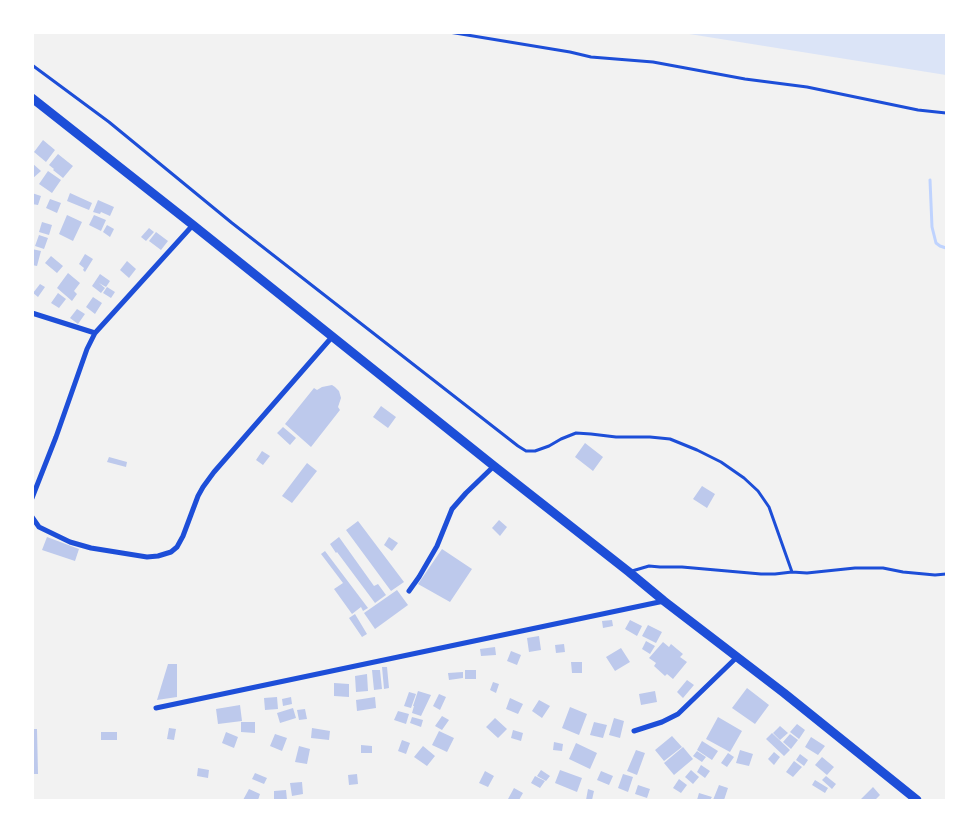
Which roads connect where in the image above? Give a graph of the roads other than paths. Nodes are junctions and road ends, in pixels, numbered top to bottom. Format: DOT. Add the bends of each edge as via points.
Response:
graph roads {
  1 [pos="450,32"];
  2 [pos="32,65"];
  3 [pos="32,98"];
  4 [pos="946,114"];
  5 [pos="193,225"];
  6 [pos="32,313"];
  7 [pos="95,333"];
  8 [pos="332,337"];
  9 [pos="494,466"];
  10 [pos="32,498"];
  11 [pos="32,517"];
  12 [pos="629,572"];
  13 [pos="792,572"];
  14 [pos="946,574"];
  15 [pos="409,591"];
  16 [pos="664,602"];
  17 [pos="737,657"];
  18 [pos="156,708"];
  19 [pos="634,731"];
  20 [pos="917,800"];
  1 -- 4 [label="lane" via="590,57 653,62 807,87"];
  2 -- 13 [label="lane" via="109,122 232,223 518,446 534,451 576,433 650,437 670,440 721,462 758,491 769,507"];
  3 -- 5 [label="main road"];
  5 -- 7 [label="street"];
  5 -- 8 [label="main road"];
  6 -- 7 [label="street"];
  7 -- 10 [label="street"];
  8 -- 9 [label="main road"];
  8 -- 11 [label="street" via="214,472 194,505 183,536 171,552 147,556 91,548 39,527"];
  9 -- 12 [label="main road"];
  9 -- 15 [label="street" via="452,509 437,546"];
  12 -- 13 [label="lane" via="649,566 761,574"];
  12 -- 16 [label="main road"];
  13 -- 14 [label="lane" via="883,568"];
  16 -- 17 [label="main road"];
  16 -- 18 [label="street"];
  17 -- 19 [label="street" via="678,714"];
  17 -- 20 [label="main road"];
}
